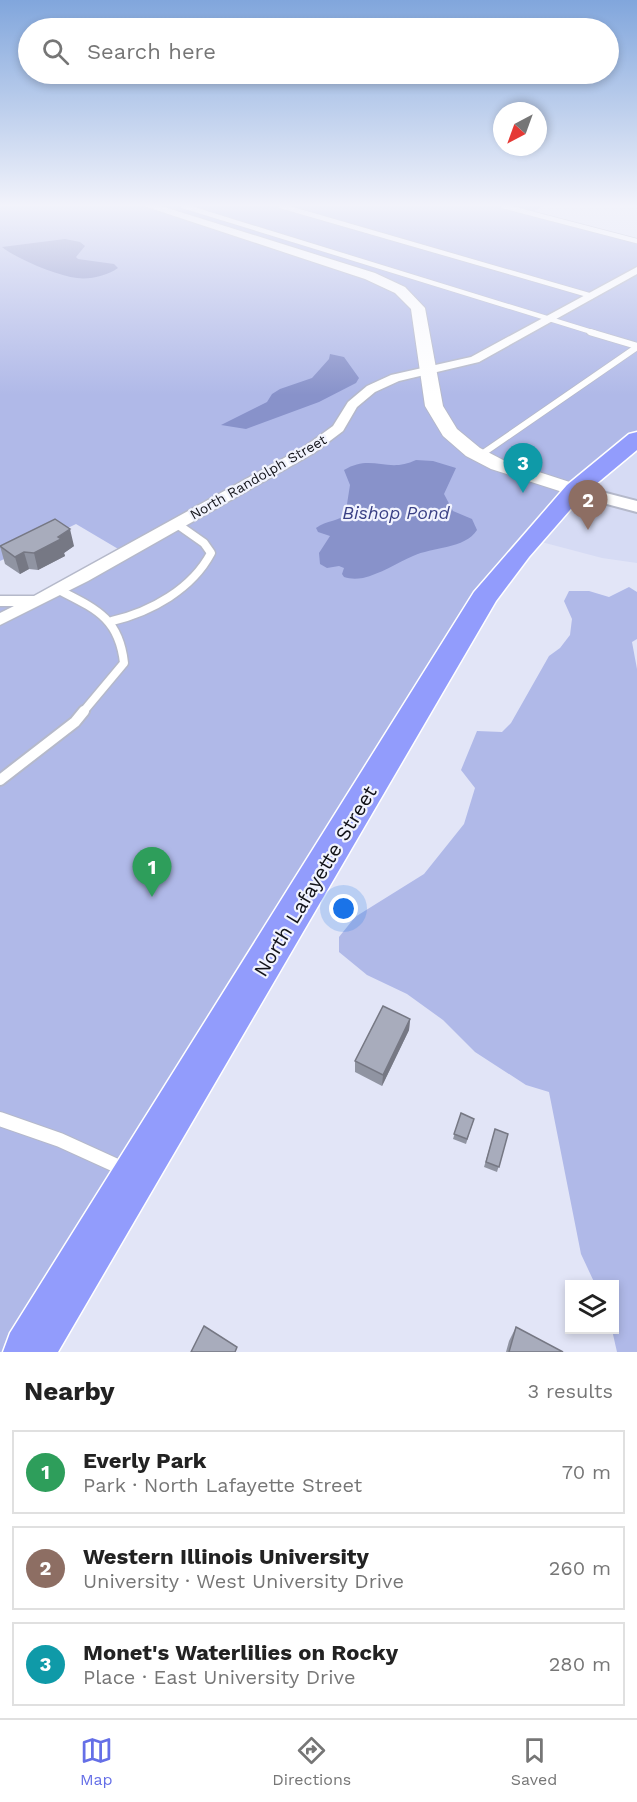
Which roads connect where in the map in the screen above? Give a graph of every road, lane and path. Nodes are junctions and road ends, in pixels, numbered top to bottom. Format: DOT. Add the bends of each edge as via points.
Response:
graph roads {
  1 [pos="348,269"];
  2 [pos="387,269"];
  3 [pos="499,269"];
  4 [pos="637,270"];
  5 [pos="592,296"];
  6 [pos="551,320"];
  7 [pos="637,346"];
  8 [pos="429,371"];
  9 [pos="637,440"];
  10 [pos="479,456"];
  11 [pos="575,490"];
  12 [pos="637,507"];
  13 [pos="177,524"];
  14 [pos="59,590"];
  15 [pos="0,601"];
  16 [pos="34,601"];
  17 [pos="0,620"];
  18 [pos="112,621"];
  19 [pos="0,780"];
  20 [pos="0,1119"];
  21 [pos="136,1174"];
  22 [pos="29,1352"];
  1 -- 8 [label="main road" via="400,290 415,302"];
  2 -- 6 [label="lane"];
  3 -- 5 [label="lane"];
  4 -- 5 [label="street, North Randolph Street"];
  5 -- 6 [label="street, North Randolph Street"];
  6 -- 7 [label="lane"];
  6 -- 8 [label="street, North Randolph Street" via="475,360"];
  7 -- 10 [label="lane"];
  8 -- 10 [label="main road" via="440,419"];
  8 -- 13 [label="street, North Randolph Street" via="371,388 325,440"];
  9 -- 11 [label="highway, North Lafayette Street"];
  10 -- 11 [label="main road" via="517,473"];
  11 -- 12 [label="street"];
  11 -- 21 [label="highway, North Lafayette Street" via="484,598"];
  13 -- 14 [label="street, North Randolph Street"];
  13 -- 18 [label="lane" via="204,543 211,553 206,565 155,605 129,619"];
  14 -- 16 [label="street, North Randolph Street"];
  14 -- 18 [label="lane"];
  15 -- 16 [label="street"];
  16 -- 17 [label="street, North Randolph Street"];
  18 -- 19 [label="lane" via="123,641 124,663 75,722"];
  20 -- 21 [label="lane" via="60,1140"];
  21 -- 22 [label="highway, North Lafayette Street"];
}
